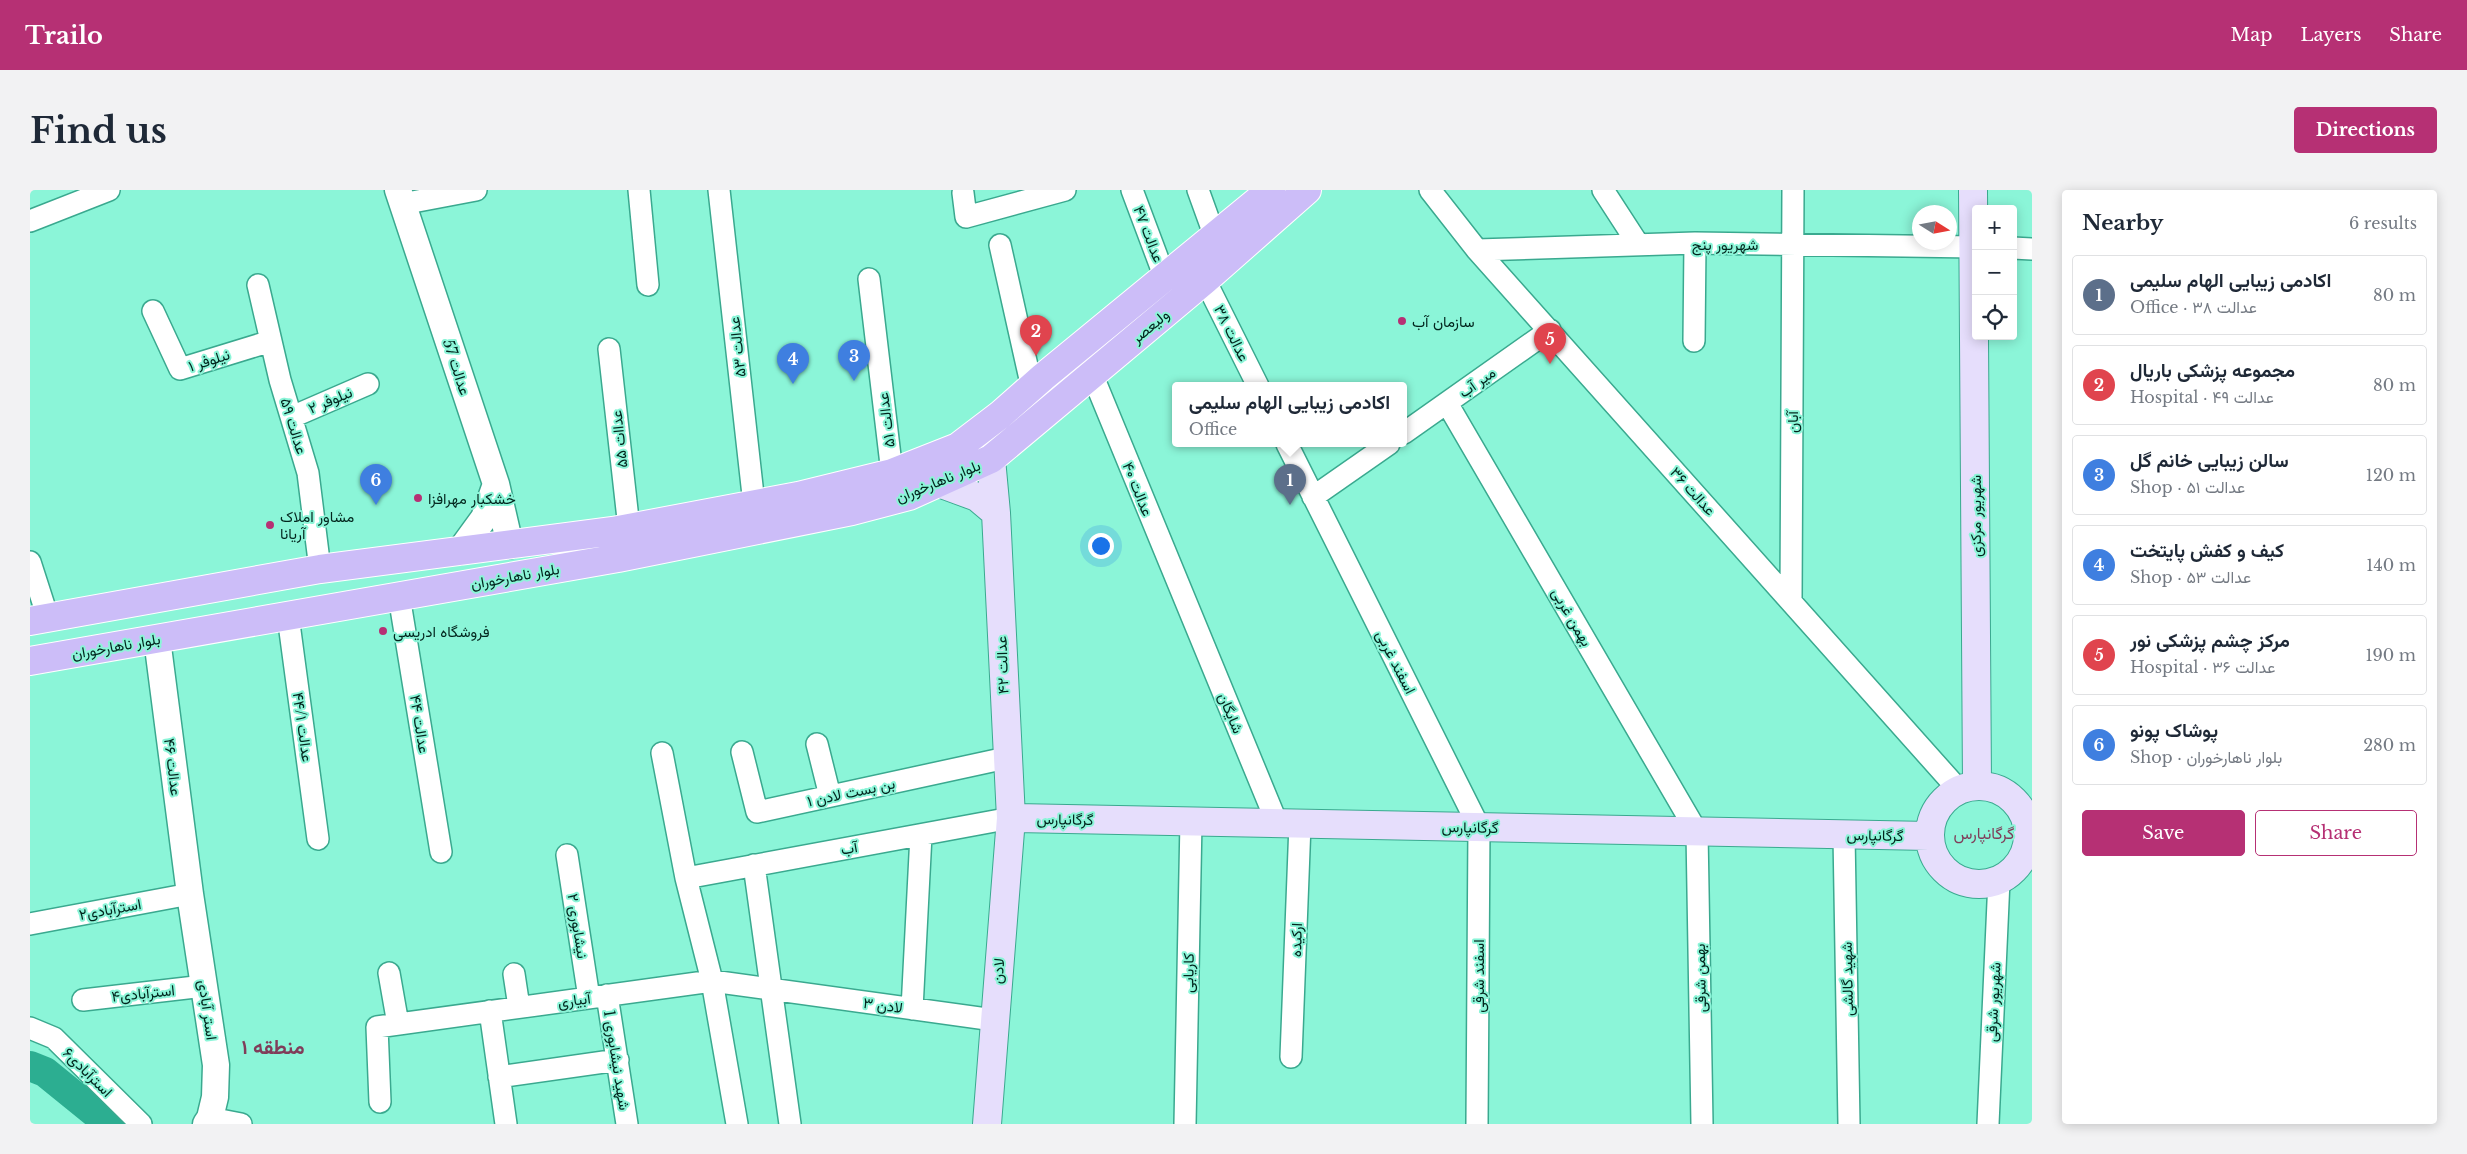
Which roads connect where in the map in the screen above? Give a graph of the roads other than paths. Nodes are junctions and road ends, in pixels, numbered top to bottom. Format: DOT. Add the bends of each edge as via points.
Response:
graph roads {
  1 [pos="109,190"];
  2 [pos="476,190"];
  3 [pos="639,190"];
  4 [pos="719,190"];
  5 [pos="1065,190"];
  6 [pos="1132,190"];
  7 [pos="1198,190"];
  8 [pos="1307,190"];
  9 [pos="1430,190"];
  10 [pos="1603,190"];
  11 [pos="1793,190"];
  12 [pos="1973,190"];
  13 [pos="963,193"];
  14 [pos="1263,193"];
  15 [pos="400,197"];
  16 [pos="1974,205"];
  17 [pos="30,221"];
  18 [pos="1215,236"];
  19 [pos="1695,243"];
  20 [pos="1638,244"];
  21 [pos="1793,244"];
  22 [pos="1000,245"];
  23 [pos="1972,247"];
  24 [pos="2017,248"];
  25 [pos="2032,249"];
  26 [pos="1477,250"];
  27 [pos="1975,250"];
  28 [pos="1165,278"];
  29 [pos="869,279"];
  30 [pos="1206,280"];
  31 [pos="648,285"];
  32 [pos="258,286"];
  33 [pos="153,311"];
  34 [pos="1550,330"];
  35 [pos="271,340"];
  36 [pos="1694,341"];
  37 [pos="609,349"];
  38 [pos="1092,374"];
  39 [pos="1256,382"];
  40 [pos="368,384"];
  41 [pos="1032,388"];
  42 [pos="1447,403"];
  43 [pos="292,417"];
  44 [pos="1407,431"];
  45 [pos="958,447"];
  46 [pos="1288,447"];
  47 [pos="1385,447"];
  48 [pos="991,459"];
  49 [pos="892,473"];
  50 [pos="939,483"];
  51 [pos="496,484"];
  52 [pos="1313,497"];
  53 [pos="754,504"];
  54 [pos="996,513"];
  55 [pos="629,528"];
  56 [pos="510,545"];
  57 [pos="460,551"];
  58 [pos="30,562"];
  59 [pos="320,569"];
  60 [pos="516,575"];
  61 [pos="399,596"];
  62 [pos="1791,600"];
  63 [pos="1184,603"];
  64 [pos="288,616"];
  65 [pos="39,620"];
  66 [pos="157,639"];
  67 [pos="30,661"];
  68 [pos="817,744"];
  69 [pos="742,752"];
  70 [pos="662,753"];
  71 [pos="1006,758"];
  72 [pos="1968,787"];
  73 [pos="830,796"];
  74 [pos="1011,818"];
  75 [pos="1191,821"];
  76 [pos="1289,824"];
  77 [pos="1480,827"];
  78 [pos="1697,832"];
  79 [pos="2030,833"];
  80 [pos="921,834"];
  81 [pos="1844,835"];
  82 [pos="1929,836"];
  83 [pos="318,839"];
  84 [pos="441,852"];
  85 [pos="567,855"];
  86 [pos="754,865"];
  87 [pos="686,878"];
  88 [pos="1999,880"];
  89 [pos="190,894"];
  90 [pos="30,924"];
  91 [pos="389,974"];
  92 [pos="514,974"];
  93 [pos="712,981"];
  94 [pos="204,986"];
  95 [pos="772,989"];
  96 [pos="598,997"];
  97 [pos="82,1000"];
  98 [pos="519,1007"];
  99 [pos="912,1009"];
  100 [pos="490,1011"];
  101 [pos="994,1020"];
  102 [pos="398,1024"];
  103 [pos="30,1028"];
  104 [pos="1291,1057"];
  105 [pos="618,1060"];
  106 [pos="499,1077"];
  107 [pos="380,1102"];
  108 [pos="208,1121"];
  109 [pos="141,1124"];
  110 [pos="241,1124"];
  111 [pos="506,1124"];
  112 [pos="627,1124"];
  113 [pos="737,1124"];
  114 [pos="790,1124"];
  115 [pos="987,1124"];
  116 [pos="1184,1124"];
  117 [pos="1478,1124"];
  118 [pos="1702,1124"];
  119 [pos="1849,1124"];
  120 [pos="1988,1124"];
  1 -- 17 [label="street"];
  2 -- 15 [label="street"];
  3 -- 31 [label="street"];
  4 -- 53 [label="street, عدالت ۵۳"];
  5 -- 13 [label="street" via="966,217"];
  6 -- 28 [label="street, عدالت ۴۷"];
  7 -- 18 [label="street"];
  8 -- 30 [label="main road, ولیعصر"];
  9 -- 26 [label="street, عدالت ۳۶"];
  10 -- 20 [label="street"];
  11 -- 21 [label="street, آبان"];
  12 -- 16 [label="main road, شهریور مرکزی"];
  14 -- 18 [label="main road, ولیعصر"];
  15 -- 51 [label="street, عدالت 57"];
  18 -- 28 [label="main road, ولیعصر"];
  19 -- 20 [label="street, شهریور پنج"];
  19 -- 21 [label="street, شهریور پنج"];
  19 -- 36 [label="street"];
  20 -- 26 [label="street, شهریور پنج"];
  21 -- 23 [label="street, شهریور پنج"];
  21 -- 62 [label="street, آبان"];
  22 -- 41 [label="street"];
  24 -- 25 [label="street"];
  26 -- 34 [label="street, عدالت ۳۶"];
  27 -- 72 [label="main road, شهریور مرکزی"];
  28 -- 41 [label="main road, ولیعصر"];
  29 -- 49 [label="street, عدالت ۵۱"];
  30 -- 38 [label="main road, ولیعصر"];
  30 -- 39 [label="street, عدالت ۳۸"];
  32 -- 35 [label="street, عدالت ۵۹"];
  33 -- 35 [label="street, ۱ نیلوفر" via="180,370"];
  34 -- 42 [label="street, میر آب"];
  34 -- 62 [label="street, عدالت ۳۶"];
  35 -- 43 [label="street, عدالت ۵۹"];
  37 -- 55 [label="street, عداات ۵۵"];
  38 -- 48 [label="main road, ولیعصر"];
  38 -- 63 [label="street, عدالت ۴۰"];
  40 -- 43 [label="street, ۲ نیلوفر"];
  41 -- 45 [label="main road, ولیعصر"];
  42 -- 44 [label="street, میر آب"];
  42 -- 78 [label="street, بهمن غربی"];
  43 -- 59 [label="street, عدالت ۵۹" via="308,473"];
  45 -- 49 [label="main road, بلوار ناهارخوران"];
  46 -- 52 [label="street"];
  47 -- 52 [label="street"];
  48 -- 50 [label="main road, بلوار ناهارخوران"];
  48 -- 54 [label="main road, عدالت ۴۲"];
  49 -- 53 [label="main road, بلوار ناهارخوران"];
  50 -- 54 [label="main road" via="977,496"];
  50 -- 60 [label="main road, بلوار ناهارخوران" via="909,496 852,512"];
  51 -- 56 [label="street, عدالت 57"];
  51 -- 57 [label="street" via="484,518"];
  52 -- 77 [label="street, اسفند غربی"];
  53 -- 55 [label="main road, بلوار ناهارخوران"];
  54 -- 71 [label="main road, عدالت ۴۲"];
  55 -- 56 [label="main road, بلوار ناهارخوران"];
  56 -- 57 [label="main road, بلوار ناهارخوران"];
  56 -- 60 [label="main road"];
  57 -- 59 [label="main road, بلوار ناهارخوران"];
  58 -- 65 [label="street"];
  59 -- 65 [label="main road, بلوار ناهارخوران"];
  60 -- 61 [label="main road, بلوار ناهارخوران"];
  61 -- 64 [label="main road, بلوار ناهارخوران"];
  61 -- 84 [label="street, ۴۴ عدالت"];
  62 -- 72 [label="street, عدالت ۳۶"];
  63 -- 76 [label="street, شایگان"];
  64 -- 66 [label="main road, بلوار ناهارخوران"];
  64 -- 83 [label="street, ۴۴/۱ عدالت"];
  66 -- 67 [label="main road, بلوار ناهارخوران"];
  66 -- 89 [label="street, ۴۶ عدالت"];
  68 -- 73 [label="street"];
  69 -- 73 [label="street, ۱ بن بست لادن" via="757,812"];
  70 -- 87 [label="street"];
  71 -- 73 [label="street, ۱ بن بست لادن"];
  71 -- 74 [label="main road, عدالت ۴۲"];
  72 -- 79 [label="main road" via="1996,788 2012,799 2024,814"];
  72 -- 82 [label="main road" via="1943,801 1932,817"];
  74 -- 75 [label="main road, گرگانپارس"];
  74 -- 80 [label="street, آب"];
  74 -- 101 [label="main road, لادن"];
  75 -- 76 [label="main road, گرگانپارس"];
  75 -- 116 [label="street, کاریابی"];
  76 -- 77 [label="main road, گرگانپارس"];
  76 -- 104 [label="street, ارکیده"];
  77 -- 78 [label="main road, گرگانپارس"];
  77 -- 117 [label="street, اسفند شرقی"];
  78 -- 81 [label="main road, گرگانپارس"];
  78 -- 118 [label="street, بهمن شرقی"];
  79 -- 88 [label="main road" via="2025,852 2015,869"];
  80 -- 86 [label="street, آب"];
  80 -- 99 [label="street"];
  81 -- 82 [label="main road, گرگانپارس"];
  81 -- 119 [label="street, شهید گالشی"];
  82 -- 88 [label="main road" via="1933,855 1945,871 1961,882 1980,885"];
  85 -- 96 [label="street, نیشابوری ۲"];
  86 -- 87 [label="street, آب"];
  86 -- 95 [label="street"];
  87 -- 93 [label="street"];
  88 -- 120 [label="street, شهریور شرقی"];
  89 -- 90 [label="street, استرآبادی۲"];
  89 -- 94 [label="street, استر آبادی"];
  91 -- 102 [label="street"];
  92 -- 98 [label="street"];
  93 -- 95 [label="street, آبیاری"];
  93 -- 96 [label="street, آبیاری"];
  93 -- 113 [label="street"];
  94 -- 97 [label="street, استرآبادی۴"];
  94 -- 108 [label="street, استر آبادی" via="216,1065 216,1087"];
  95 -- 99 [label="street, ۳ لادن"];
  95 -- 114 [label="street"];
  96 -- 98 [label="street, آبیاری"];
  96 -- 105 [label="street, شهید نیشابوری 1"];
  98 -- 100 [label="street, آبیاری"];
  99 -- 101 [label="street, ۳ لادن"];
  100 -- 102 [label="street, آبیاری"];
  100 -- 106 [label="street"];
  101 -- 115 [label="main road, لادن"];
  102 -- 107 [label="street, آبیاری" via="377,1027"];
  103 -- 109 [label="street, استرآبادی۶" via="54,1038"];
  105 -- 106 [label="street"];
  105 -- 112 [label="street, شهید نیشابوری 1"];
  106 -- 111 [label="street"];
  108 -- 110 [label="street"];
}
